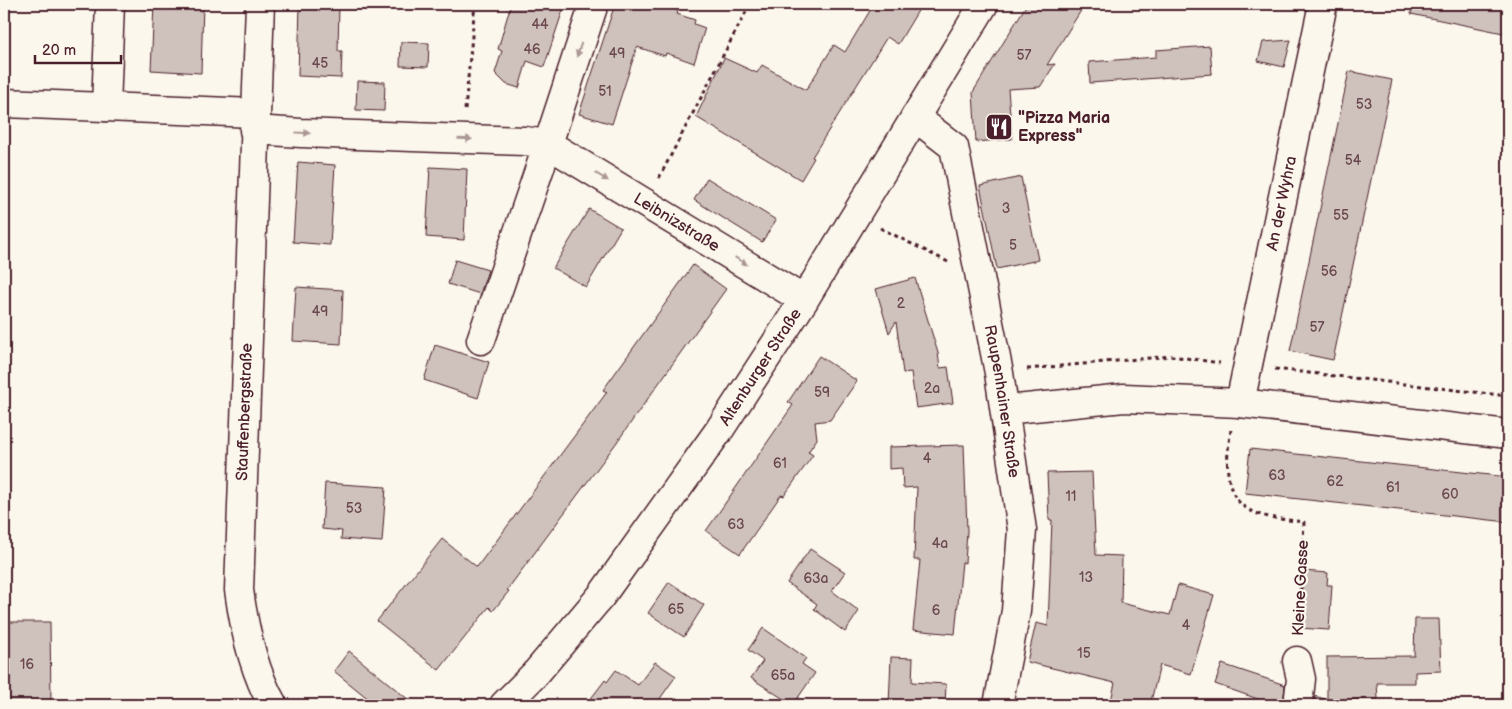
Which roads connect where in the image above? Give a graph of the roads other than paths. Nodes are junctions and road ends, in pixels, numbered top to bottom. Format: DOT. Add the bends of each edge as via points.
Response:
graph roads {
  1 [pos="110,4"];
  2 [pos="260,4"];
  3 [pos="594,4"];
  4 [pos="984,4"];
  5 [pos="1323,4"];
  6 [pos="4,103"];
  7 [pos="106,107"];
  8 [pos="915,117"];
  9 [pos="255,121"];
  10 [pos="548,144"];
  11 [pos="804,300"];
  12 [pos="481,340"];
  13 [pos="1237,402"];
  14 [pos="1005,410"];
  15 [pos="1508,434"];
  16 [pos="1297,661"];
  17 [pos="273,705"];
  18 [pos="504,705"];
  19 [pos="998,705"];
  20 [pos="1298,705"];
  1 -- 7 [label="street"];
  2 -- 9 [label="street, Stauffenbergstraße"];
  3 -- 10 [label="street, one-way"];
  4 -- 8 [label="street, Altenburger Straße"];
  5 -- 13 [label="street, An der Wyhra"];
  6 -- 7 [label="street"];
  7 -- 9 [label="street"];
  8 -- 11 [label="street, Altenburger Straße"];
  8 -- 14 [label="street, Raupenhainer Straße" via="954,147"];
  9 -- 10 [label="street, Leibnizstraße, one-way" via="301,133"];
  9 -- 17 [label="street, Stauffenbergstraße" via="239,590 252,651"];
  10 -- 11 [label="street, Leibnizstraße, one-way"];
  10 -- 12 [label="street"];
  11 -- 18 [label="street, Altenburger Straße" via="720,429 601,596"];
  13 -- 14 [label="street" via="1124,398"];
  13 -- 15 [label="street"];
  14 -- 19 [label="street, Raupenhainer Straße" via="1022,530 1016,611"];
  16 -- 20 [label="street" via="1301,679"];
}
